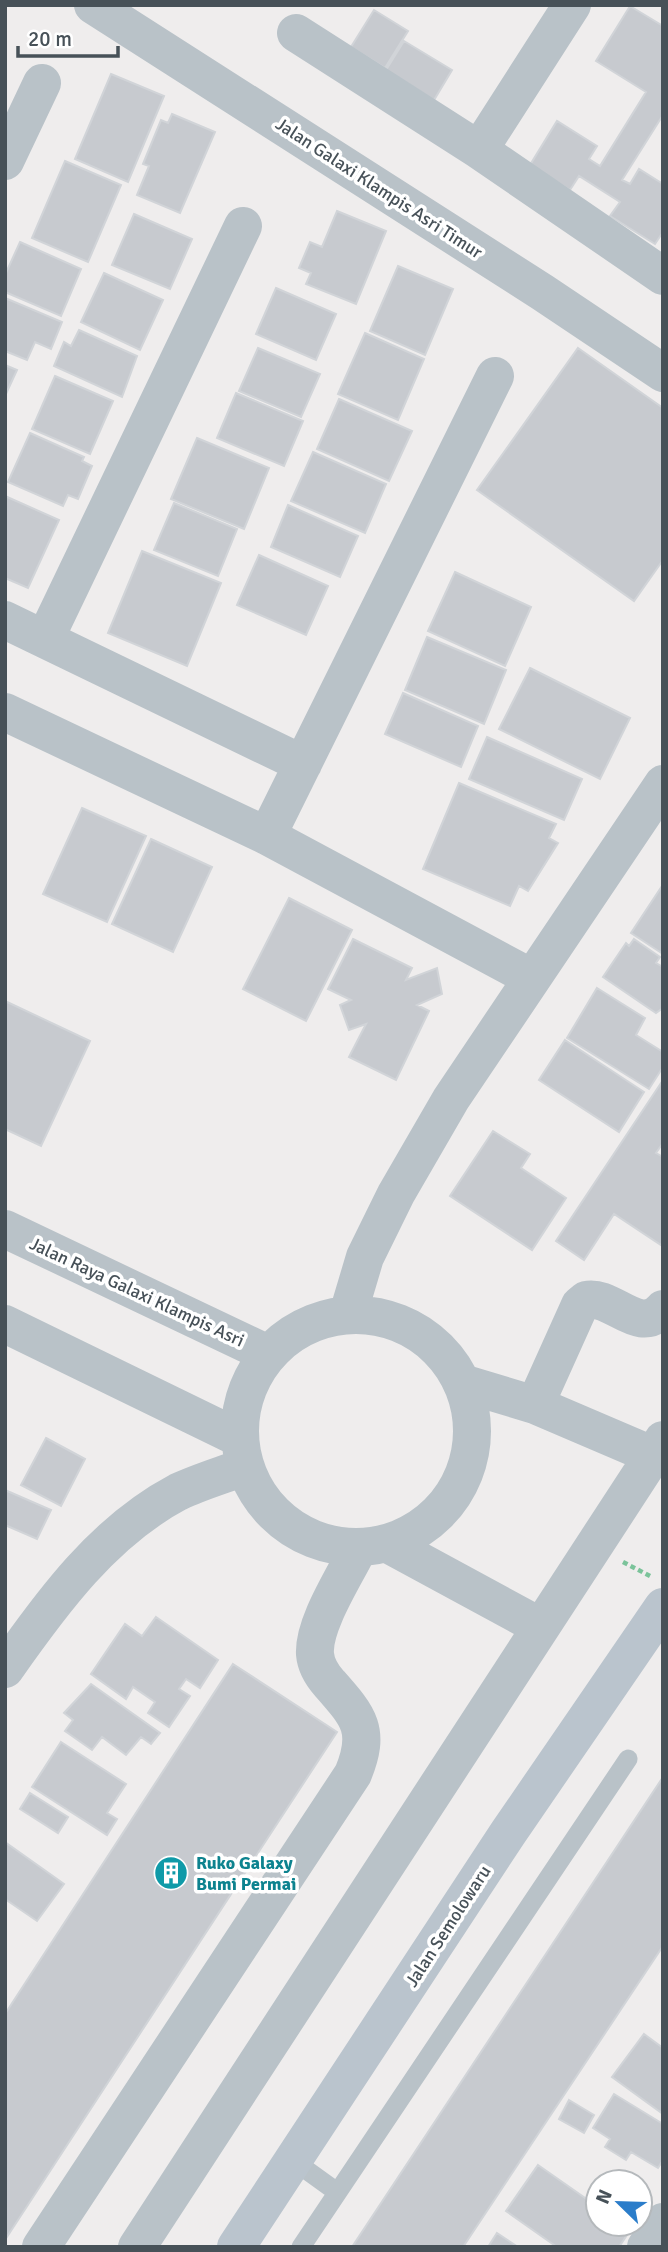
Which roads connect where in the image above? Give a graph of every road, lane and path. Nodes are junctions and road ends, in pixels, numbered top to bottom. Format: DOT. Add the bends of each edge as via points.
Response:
graph roads {
  1 [pos="93,5"];
  2 [pos="572,5"];
  3 [pos="296,33"];
  4 [pos="42,83"];
  5 [pos="479,150"];
  6 [pos="5,161"];
  7 [pos="243,226"];
  8 [pos="663,276"];
  9 [pos="663,373"];
  10 [pos="495,376"];
  11 [pos="5,620"];
  12 [pos="45,639"];
  13 [pos="5,712"];
  14 [pos="303,764"];
  15 [pos="663,785"];
  16 [pos="267,836"];
  17 [pos="530,977"];
  18 [pos="5,1229"];
  19 [pos="663,1309"];
  20 [pos="348,1314"];
  21 [pos="5,1324"];
  22 [pos="268,1354"];
  23 [pos="462,1382"];
  24 [pos="535,1405"];
  25 [pos="657,1447"];
  26 [pos="241,1452"];
  27 [pos="373,1546"];
  28 [pos="663,1607"];
  29 [pos="541,1627"];
  30 [pos="652,1645"];
  31 [pos="5,1669"];
  32 [pos="628,1759"];
  33 [pos="294,2161"];
  34 [pos="337,2192"];
  35 [pos="663,2222"];
  36 [pos="41,2247"];
  37 [pos="137,2247"];
  38 [pos="236,2247"];
  39 [pos="301,2247"];
  40 [pos="646,2247"];
  1 -- 9 [label="street, Jalan Galaxi Klampis Asri Timur"];
  2 -- 5 [label="street"];
  3 -- 5 [label="street"];
  4 -- 6 [label="street"];
  5 -- 8 [label="street"];
  7 -- 12 [label="street"];
  10 -- 14 [label="street"];
  11 -- 12 [label="street"];
  12 -- 14 [label="street"];
  13 -- 16 [label="street"];
  14 -- 16 [label="street"];
  15 -- 17 [label="street"];
  16 -- 17 [label="street"];
  17 -- 20 [label="street" via="396,1194 365,1257"];
  18 -- 22 [label="street, Jalan Raya Galaxi Klampis Asri"];
  19 -- 24 [label="street" via="653,1317 637,1318 603,1301 586,1300 569,1326"];
  20 -- 22 [label="street" via="304,1326"];
  20 -- 23 [label="street" via="383,1317 416,1330 443,1353"];
  21 -- 26 [label="street"];
  22 -- 26 [label="street" via="245,1393"];
  23 -- 24 [label="street"];
  23 -- 27 [label="street" via="471,1415 471,1448 462,1480 444,1508 427,1523"];
  24 -- 25 [label="street"];
  25 -- 29 [label="street"];
  26 -- 27 [label="street" via="257,1494 276,1518 300,1535 328,1546"];
  26 -- 31 [label="street" via="141,1515 80,1570"];
  27 -- 29 [label="street"];
  27 -- 36 [label="street" via="321,1623 315,1654 321,1674 358,1719 363,1732 353,1774"];
  28 -- 30 [label="main road, Jalan Semolowaru"];
  29 -- 37 [label="street"];
  30 -- 33 [label="main road, Jalan Semolowaru" via="508,1833"];
  32 -- 34 [label="lane"];
  33 -- 34 [label="lane"];
  33 -- 38 [label="main road, Jalan Semolowaru"];
  34 -- 39 [label="lane"];
  35 -- 40 [label="street"];
}
